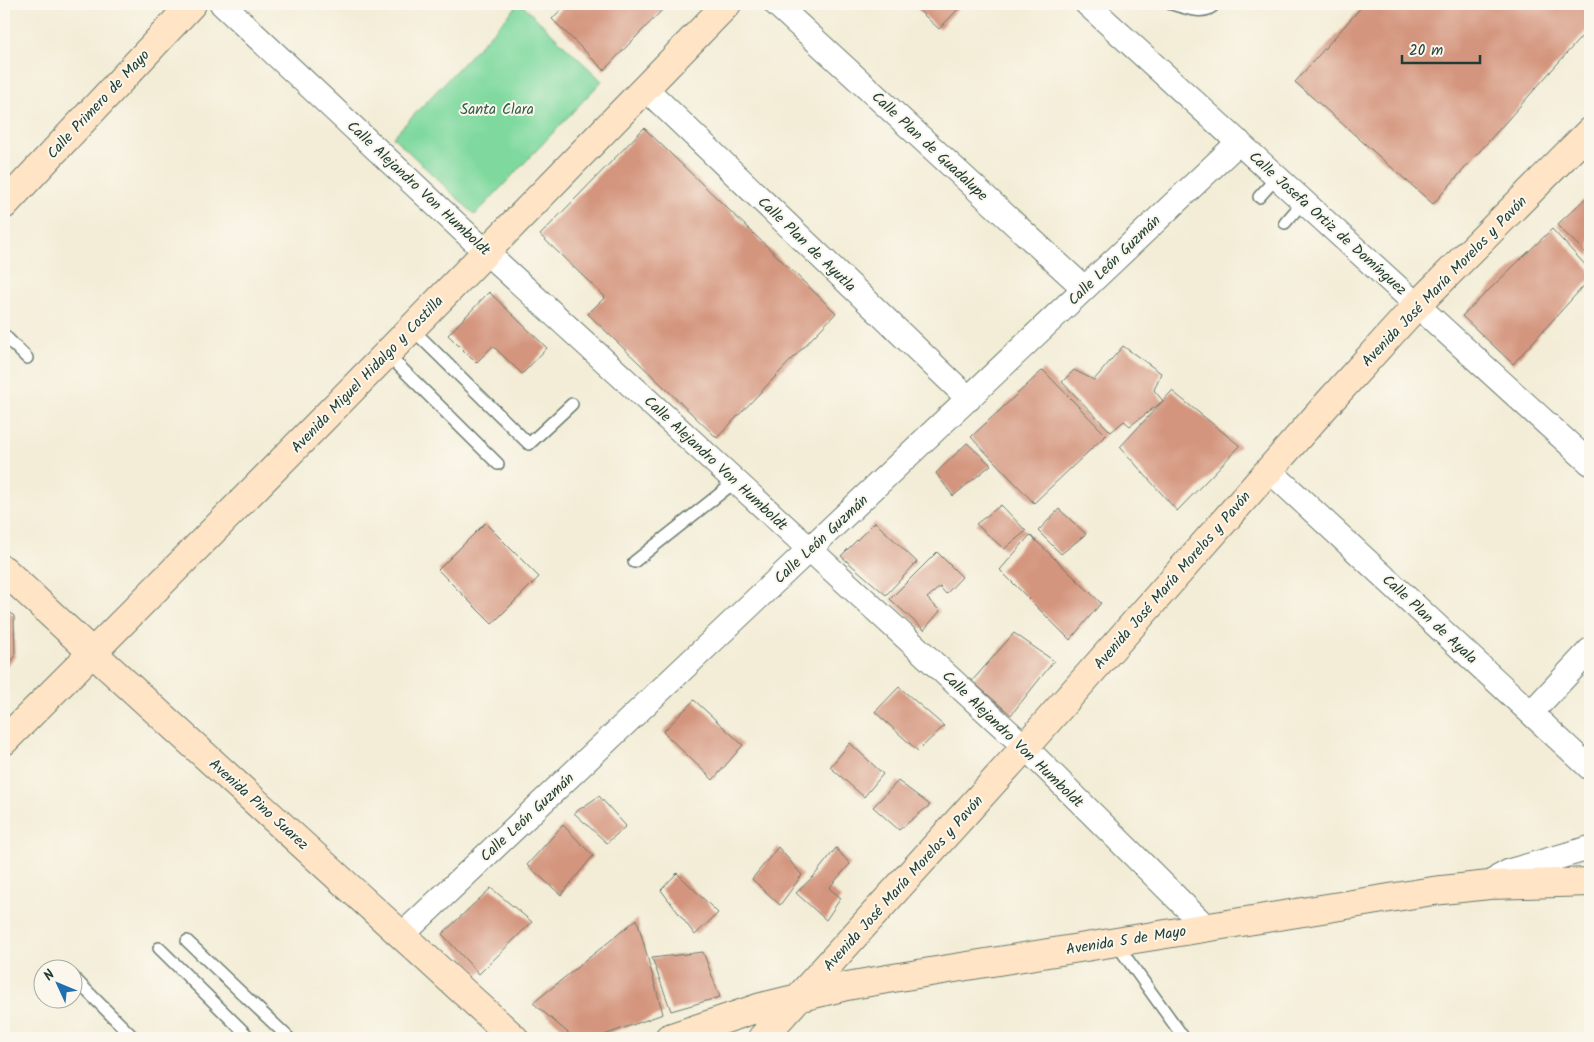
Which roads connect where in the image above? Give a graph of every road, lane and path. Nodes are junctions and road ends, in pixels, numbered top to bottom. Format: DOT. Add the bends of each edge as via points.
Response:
graph roads {
  1 [pos="192,4"];
  2 [pos="222,4"];
  3 [pos="727,4"];
  4 [pos="776,4"];
  5 [pos="1171,4"];
  6 [pos="1215,4"];
  7 [pos="1090,5"];
  8 [pos="645,88"];
  9 [pos="1590,131"];
  10 [pos="1239,142"];
  11 [pos="1277,177"];
  12 [pos="1259,198"];
  13 [pos="1304,202"];
  14 [pos="4,205"];
  15 [pos="1284,224"];
  16 [pos="486,252"];
  17 [pos="1084,288"];
  18 [pos="1417,305"];
  19 [pos="411,328"];
  20 [pos="4,335"];
  21 [pos="387,354"];
  22 [pos="27,358"];
  23 [pos="969,399"];
  24 [pos="572,404"];
  25 [pos="1590,463"];
  26 [pos="498,464"];
  27 [pos="1269,470"];
  28 [pos="736,481"];
  29 [pos="810,550"];
  30 [pos="634,562"];
  31 [pos="4,570"];
  32 [pos="1590,650"];
  33 [pos="93,653"];
  34 [pos="1531,713"];
  35 [pos="4,741"];
  36 [pos="1025,747"];
  37 [pos="1590,768"];
  38 [pos="1590,848"];
  39 [pos="1590,882"];
  40 [pos="1489,885"];
  41 [pos="1206,927"];
  42 [pos="402,935"];
  43 [pos="188,942"];
  44 [pos="1114,942"];
  45 [pos="159,948"];
  46 [pos="82,986"];
  47 [pos="801,996"];
  48 [pos="134,1038"];
  49 [pos="250,1038"];
  50 [pos="289,1038"];
  51 [pos="514,1038"];
  52 [pos="669,1038"];
  53 [pos="762,1038"];
  54 [pos="1184,1038"];
  1 -- 14 [label="main road, Calle Primero de Mayo"];
  2 -- 16 [label="street, Calle Alejandro Von Humboldt"];
  3 -- 8 [label="main road, Avenida Miguel Hidalgo y Costilla"];
  4 -- 17 [label="street, Calle Plan de Guadalupe"];
  5 -- 6 [label="lane" via="1196,10 1207,10"];
  7 -- 10 [label="street, Calle Josefa Ortiz de Domínguez"];
  8 -- 16 [label="main road, Avenida Miguel Hidalgo y Costilla"];
  8 -- 23 [label="street, Calle Plan de Ayutla"];
  9 -- 18 [label="main road, Avenida José María Morelos y Pavón"];
  10 -- 11 [label="street, Calle Josefa Ortiz de Domínguez"];
  10 -- 17 [label="street, Calle León Guzmán"];
  11 -- 12 [label="lane"];
  11 -- 13 [label="street, Calle Josefa Ortiz de Domínguez"];
  13 -- 15 [label="lane"];
  13 -- 18 [label="street, Calle Josefa Ortiz de Domínguez"];
  16 -- 19 [label="main road, Avenida Miguel Hidalgo y Costilla"];
  16 -- 28 [label="street, Calle Alejandro Von Humboldt"];
  17 -- 23 [label="street, Calle León Guzmán"];
  18 -- 25 [label="street, Calle Josefa Ortiz de Domínguez"];
  18 -- 27 [label="main road, Avenida José María Morelos y Pavón"];
  19 -- 21 [label="main road, Avenida Miguel Hidalgo y Costilla"];
  19 -- 24 [label="lane" via="529,444"];
  20 -- 22 [label="lane"];
  21 -- 26 [label="lane"];
  21 -- 33 [label="main road, Avenida Miguel Hidalgo y Costilla"];
  23 -- 29 [label="street, Calle León Guzmán"];
  27 -- 34 [label="street, Calle Plan de Ayala"];
  27 -- 36 [label="main road, Avenida José María Morelos y Pavón"];
  28 -- 29 [label="street, Calle Alejandro Von Humboldt"];
  28 -- 30 [label="lane"];
  29 -- 36 [label="street, Calle Alejandro Von Humboldt"];
  29 -- 42 [label="street, Calle León Guzmán"];
  31 -- 33 [label="main road, Avenida Pino Suarez"];
  32 -- 34 [label="street"];
  33 -- 35 [label="main road, Avenida Miguel Hidalgo y Costilla"];
  33 -- 42 [label="main road, Avenida Pino Suarez"];
  34 -- 37 [label="street, Calle Plan de Ayala"];
  36 -- 41 [label="street, Calle Alejandro Von Humboldt"];
  36 -- 47 [label="main road, Avenida José María Morelos y Pavón"];
  38 -- 40 [label="street" via="1510,871"];
  39 -- 40 [label="main road, Avenida 5 de Mayo"];
  40 -- 41 [label="main road, Avenida 5 de Mayo"];
  41 -- 44 [label="main road, Avenida 5 de Mayo"];
  42 -- 51 [label="main road, Avenida Pino Suarez"];
  43 -- 50 [label="lane"];
  44 -- 47 [label="main road, Avenida 5 de Mayo"];
  44 -- 54 [label="lane"];
  45 -- 49 [label="lane"];
  46 -- 48 [label="lane"];
  47 -- 52 [label="main road, Avenida 5 de Mayo"];
  47 -- 53 [label="main road, Avenida José María Morelos y Pavón"];
}
